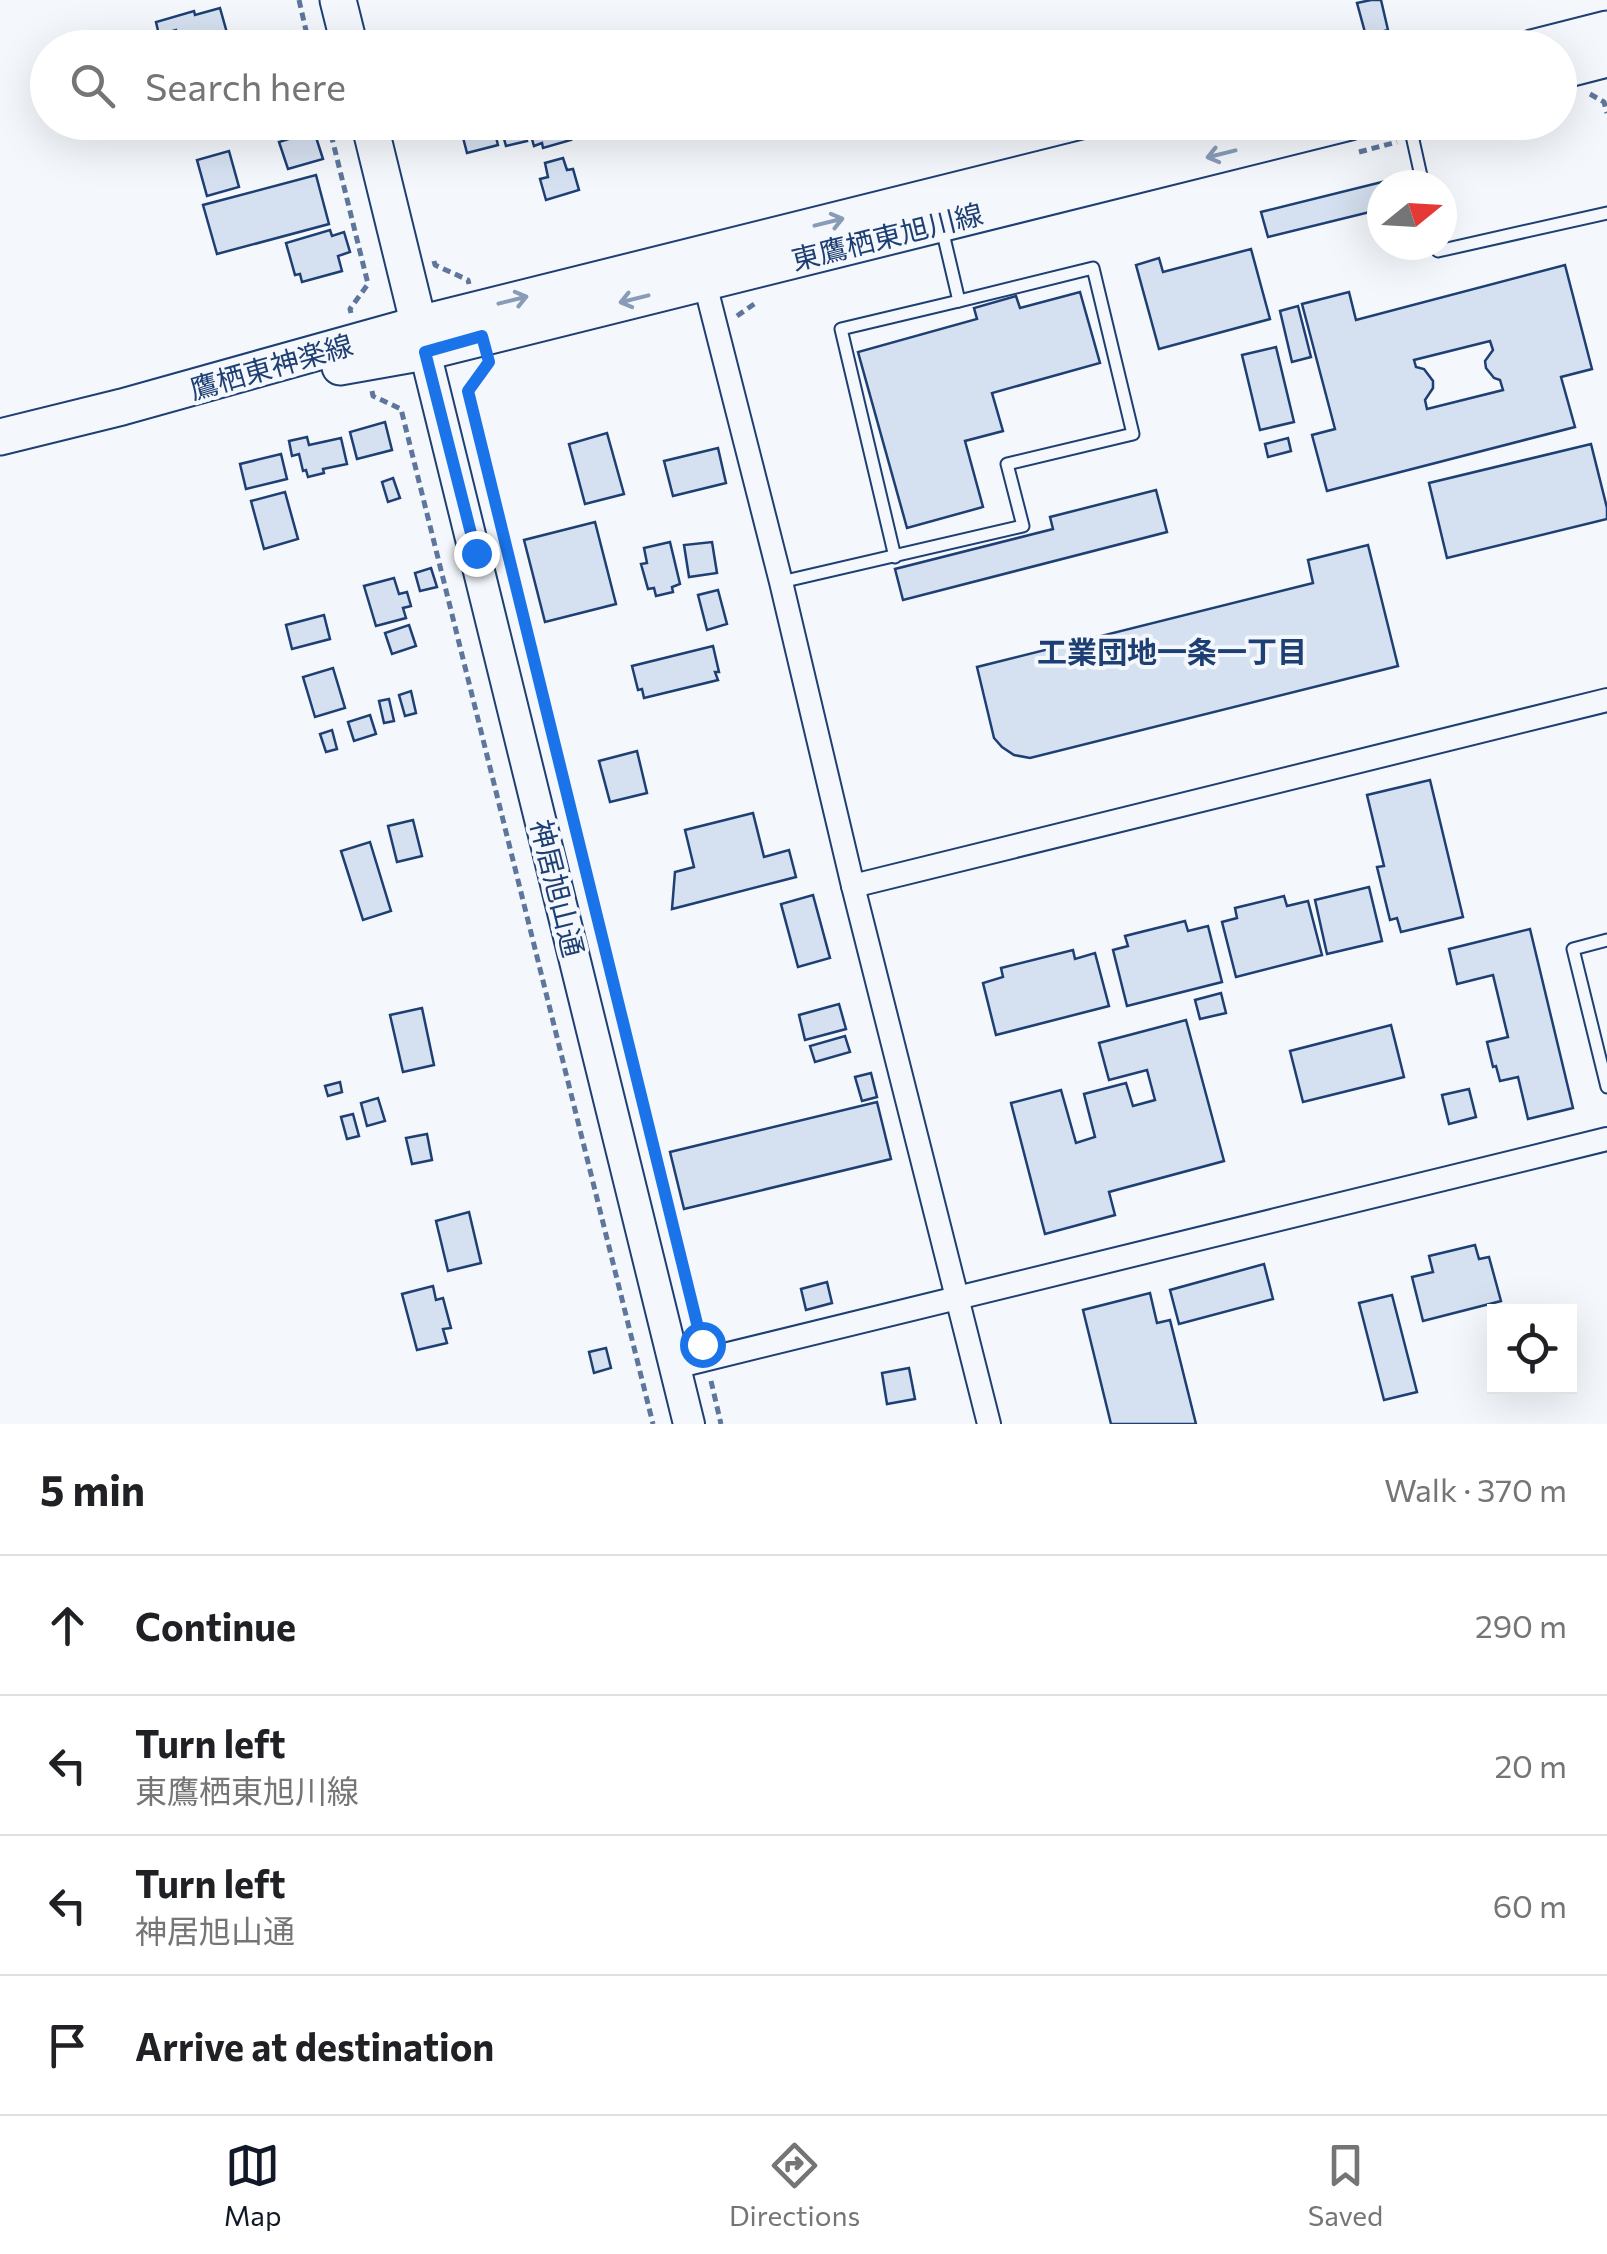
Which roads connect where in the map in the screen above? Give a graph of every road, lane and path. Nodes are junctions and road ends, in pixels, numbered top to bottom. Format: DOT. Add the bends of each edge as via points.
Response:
graph roads {
  1 [pos="299,0"];
  2 [pos="338,0"];
  3 [pos="1607,29"];
  4 [pos="306,30"];
  5 [pos="346,30"];
  6 [pos="1577,37"];
  7 [pos="1607,60"];
  8 [pos="1577,78"];
  9 [pos="1577,88"];
  10 [pos="1607,112"];
  11 [pos="332,140"];
  12 [pos="373,140"];
  13 [pos="1170,140"];
  14 [pos="1266,140"];
  15 [pos="1412,140"];
  16 [pos="1419,170"];
  17 [pos="937,210"];
  18 [pos="1607,213"];
  19 [pos="430,247"];
  20 [pos="1457,247"];
  21 [pos="701,268"];
  22 [pos="959,301"];
  23 [pos="479,323"];
  24 [pos="422,338"];
  25 [pos="362,352"];
  26 [pos="0,437"];
  27 [pos="895,557"];
  28 [pos="781,582"];
  29 [pos="1607,700"];
  30 [pos="853,886"];
  31 [pos="1607,940"];
  32 [pos="1607,1087"];
  33 [pos="1607,1138"];
  34 [pos="958,1298"];
  35 [pos="706,1360"];
  36 [pos="676,1367"];
  37 [pos="653,1424"];
  38 [pos="689,1424"];
  39 [pos="721,1424"];
  40 [pos="989,1424"];
  1 -- 4 [label="path"];
  2 -- 5 [label="main road"];
  3 -- 6 [label="main road"];
  7 -- 8 [label="main road"];
  9 -- 10 [label="path" via="1604,102"];
  11 -- 25 [label="path" via="368,284 350,310"];
  12 -- 24 [label="main road"];
  13 -- 17 [label="main road, 東鷹栖東旭川線"];
  14 -- 17 [label="main road, 東鷹栖東旭川線, one-way"];
  15 -- 16 [label="lane"];
  17 -- 21 [label="main road, 東鷹栖東旭川線"];
  17 -- 22 [label="lane"];
  18 -- 20 [label="lane"];
  19 -- 23 [label="path" via="435,265 468,280"];
  21 -- 23 [label="main road, 東鷹栖東旭川線"];
  21 -- 28 [label="street"];
  22 -- 27 [label="lane" via="842,329"];
  22 -- 27 [label="lane" via="1093,268 1133,434 1008,464 1023,526"];
  23 -- 24 [label="main road, 東鷹栖東旭川線"];
  23 -- 35 [label="path" via="489,362 468,391"];
  24 -- 25 [label="main road, 鷹栖東神楽線"];
  24 -- 36 [label="main road, 神居旭山通"];
  25 -- 26 [label="main road, 鷹栖東神楽線"];
  25 -- 37 [label="path" via="372,396 401,409"];
  27 -- 28 [label="lane"];
  28 -- 30 [label="street"];
  29 -- 30 [label="street"];
  30 -- 34 [label="street"];
  31 -- 32 [label="lane" via="1574,948"];
  33 -- 34 [label="street"];
  34 -- 35 [label="street"];
  34 -- 40 [label="street"];
  35 -- 36 [label="street"];
  35 -- 39 [label="path"];
  36 -- 38 [label="main road, 神居旭山通"];
}
